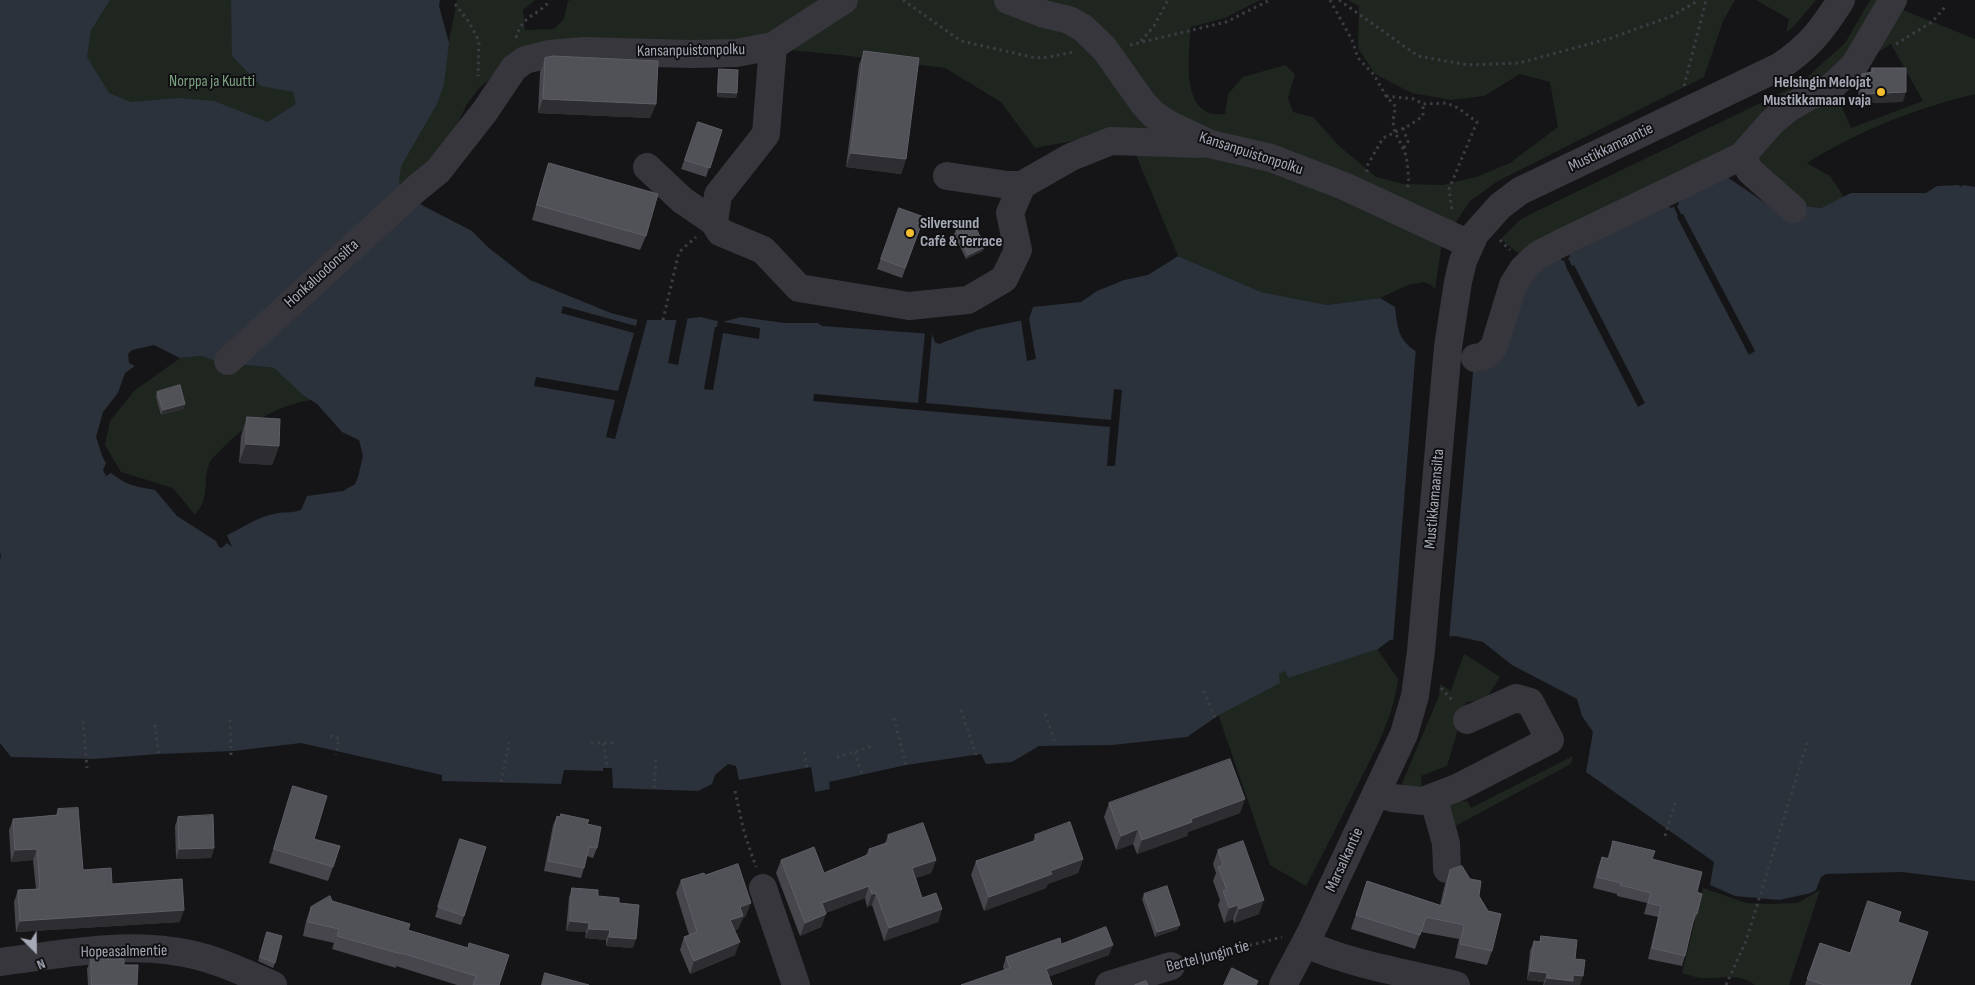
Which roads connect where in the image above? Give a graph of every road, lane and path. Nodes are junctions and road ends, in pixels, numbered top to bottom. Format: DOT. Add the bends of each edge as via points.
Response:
graph roads {
  1 [pos="550,0"];
  2 [pos="844,0"];
  3 [pos="903,0"];
  4 [pos="1008,0"];
  5 [pos="1168,0"];
  6 [pos="1270,0"];
  7 [pos="1330,0"];
  8 [pos="1339,0"];
  9 [pos="1699,0"];
  10 [pos="1706,0"];
  11 [pos="1841,0"];
  12 [pos="1893,0"];
  13 [pos="455,4"];
  14 [pos="1945,7"];
  15 [pos="1140,42"];
  16 [pos="1893,45"];
  17 [pos="773,46"];
  18 [pos="1104,48"];
  19 [pos="519,64"];
  20 [pos="1683,93"];
  21 [pos="1386,96"];
  22 [pos="1423,104"];
  23 [pos="485,111"];
  24 [pos="1402,128"];
  25 [pos="1395,132"];
  26 [pos="1210,144"];
  27 [pos="1403,150"];
  28 [pos="1742,156"];
  29 [pos="647,167"];
  30 [pos="947,176"];
  31 [pos="1022,185"];
  32 [pos="1362,194"];
  33 [pos="1394,208"];
  34 [pos="1793,210"];
  35 [pos="714,222"];
  36 [pos="1461,240"];
  37 [pos="663,320"];
  38 [pos="1448,346"];
  39 [pos="1475,358"];
  40 [pos="228,361"];
  41 [pos="1438,684"];
  42 [pos="1204,691"];
  43 [pos="961,710"];
  44 [pos="1045,714"];
  45 [pos="894,718"];
  46 [pos="1215,718"];
  47 [pos="230,720"];
  48 [pos="1466,720"];
  49 [pos="83,721"];
  50 [pos="155,725"];
  51 [pos="1404,734"];
  52 [pos="330,736"];
  53 [pos="1808,740"];
  54 [pos="509,742"];
  55 [pos="591,743"];
  56 [pos="603,743"];
  57 [pos="616,743"];
  58 [pos="1056,745"];
  59 [pos="873,746"];
  60 [pos="804,752"];
  61 [pos="855,752"];
  62 [pos="336,755"];
  63 [pos="976,755"];
  64 [pos="159,757"];
  65 [pos="231,757"];
  66 [pos="838,757"];
  67 [pos="656,760"];
  68 [pos="906,765"];
  69 [pos="607,767"];
  70 [pos="87,768"];
  71 [pos="806,768"];
  72 [pos="862,774"];
  73 [pos="501,782"];
  74 [pos="654,788"];
  75 [pos="735,791"];
  76 [pos="1376,793"];
  77 [pos="1433,797"];
  78 [pos="1675,803"];
  79 [pos="1665,836"];
  80 [pos="1447,869"];
  81 [pos="763,888"];
  82 [pos="1306,944"];
  83 [pos="0,962"];
  84 [pos="1171,966"];
  85 [pos="273,985"];
  86 [pos="796,985"];
  87 [pos="1109,985"];
  88 [pos="1282,985"];
  89 [pos="1456,985"];
  90 [pos="1726,985"];
  1 -- 19 [label="path" via="518,29 513,53"];
  2 -- 17 [label="street, Kansanpuistonpolku"];
  3 -- 18 [label="path" via="961,41 978,46 1043,58"];
  4 -- 18 [label="street, Kansanpuistonpolku" via="1069,20"];
  5 -- 15 [label="path" via="1154,26"];
  6 -- 15 [label="path" via="1226,22"];
  7 -- 21 [label="path" via="1358,58 1374,75"];
  8 -- 9 [label="path" via="1418,56 1468,64 1519,63 1611,38 1672,16"];
  10 -- 20 [label="path"];
  11 -- 36 [label="street, Mustikkamaantie" via="1822,30 1799,54 1779,67 1520,191"];
  12 -- 28 [label="street" via="1854,66 1828,90 1797,103 1772,122"];
  13 -- 23 [label="path" via="478,41 478,81"];
  14 -- 16 [label="path" via="1932,22"];
  15 -- 18 [label="path" via="1115,49"];
  17 -- 19 [label="street, Kansanpuistonpolku" via="736,53 583,51 549,54"];
  17 -- 35 [label="street" via="766,134 718,195"];
  18 -- 26 [label="street, Kansanpuistonpolku" via="1153,114"];
  19 -- 23 [label="street, Honkaluodonsilta"];
  21 -- 22 [label="path" via="1414,99"];
  21 -- 25 [label="path" via="1396,107 1392,120"];
  22 -- 24 [label="path" via="1423,116"];
  22 -- 36 [label="path" via="1446,103 1477,122 1449,189"];
  23 -- 40 [label="street, Honkaluodonsilta" via="438,171"];
  24 -- 25 [label="path"];
  24 -- 27 [label="path" via="1408,142"];
  25 -- 27 [label="path"];
  25 -- 32 [label="path" via="1383,138 1367,166 1368,180"];
  26 -- 31 [label="street" via="1111,141 1071,157"];
  26 -- 32 [label="street, Kansanpuistonpolku" via="1271,158"];
  27 -- 33 [label="path" via="1409,184"];
  28 -- 34 [label="street" via="1750,171"];
  28 -- 39 [label="street" via="1538,256 1523,269 1513,285 1494,347 1485,356"];
  29 -- 35 [label="street" via="682,200"];
  30 -- 31 [label="street"];
  31 -- 35 [label="street" via="1010,213 1018,250 1004,279 968,300 909,306 799,288 763,250 720,232"];
  32 -- 33 [label="street, Kansanpuistonpolku"];
  33 -- 36 [label="street, Kansanpuistonpolku"];
  35 -- 37 [label="path" via="679,252"];
  36 -- 38 [label="street, Mustikkamaantie"];
  38 -- 51 [label="street, Mustikkamaansilta" via="1421,651 1415,696"];
  41 -- 48 [label="path"];
  42 -- 46 [label="path"];
  43 -- 63 [label="path"];
  44 -- 58 [label="path"];
  45 -- 68 [label="path"];
  47 -- 65 [label="path"];
  48 -- 77 [label="street" via="1516,698 1530,702 1550,740"];
  49 -- 70 [label="path"];
  50 -- 64 [label="path"];
  51 -- 76 [label="street, Marsalkantie"];
  52 -- 62 [label="path" via="339,738"];
  53 -- 90 [label="path" via="1746,941"];
  54 -- 73 [label="path"];
  55 -- 56 [label="path"];
  56 -- 57 [label="path"];
  56 -- 69 [label="path"];
  59 -- 61 [label="path"];
  60 -- 71 [label="path"];
  61 -- 66 [label="path"];
  61 -- 72 [label="path"];
  67 -- 74 [label="path"];
  75 -- 81 [label="path" via="744,832"];
  76 -- 77 [label="street" via="1423,801"];
  76 -- 82 [label="street, Marsalkantie"];
  77 -- 80 [label="street" via="1446,844"];
  78 -- 79 [label="path"];
  81 -- 86 [label="street"];
  82 -- 84 [label="path, Bertel Jungin tie" via="1288,936"];
  82 -- 88 [label="street, Marsalkantie"];
  82 -- 89 [label="street" via="1361,962"];
  83 -- 85 [label="street, Hopeasalmentie" via="144,948 210,959"];
  84 -- 87 [label="street, Bertel Jungin tie"];
}
